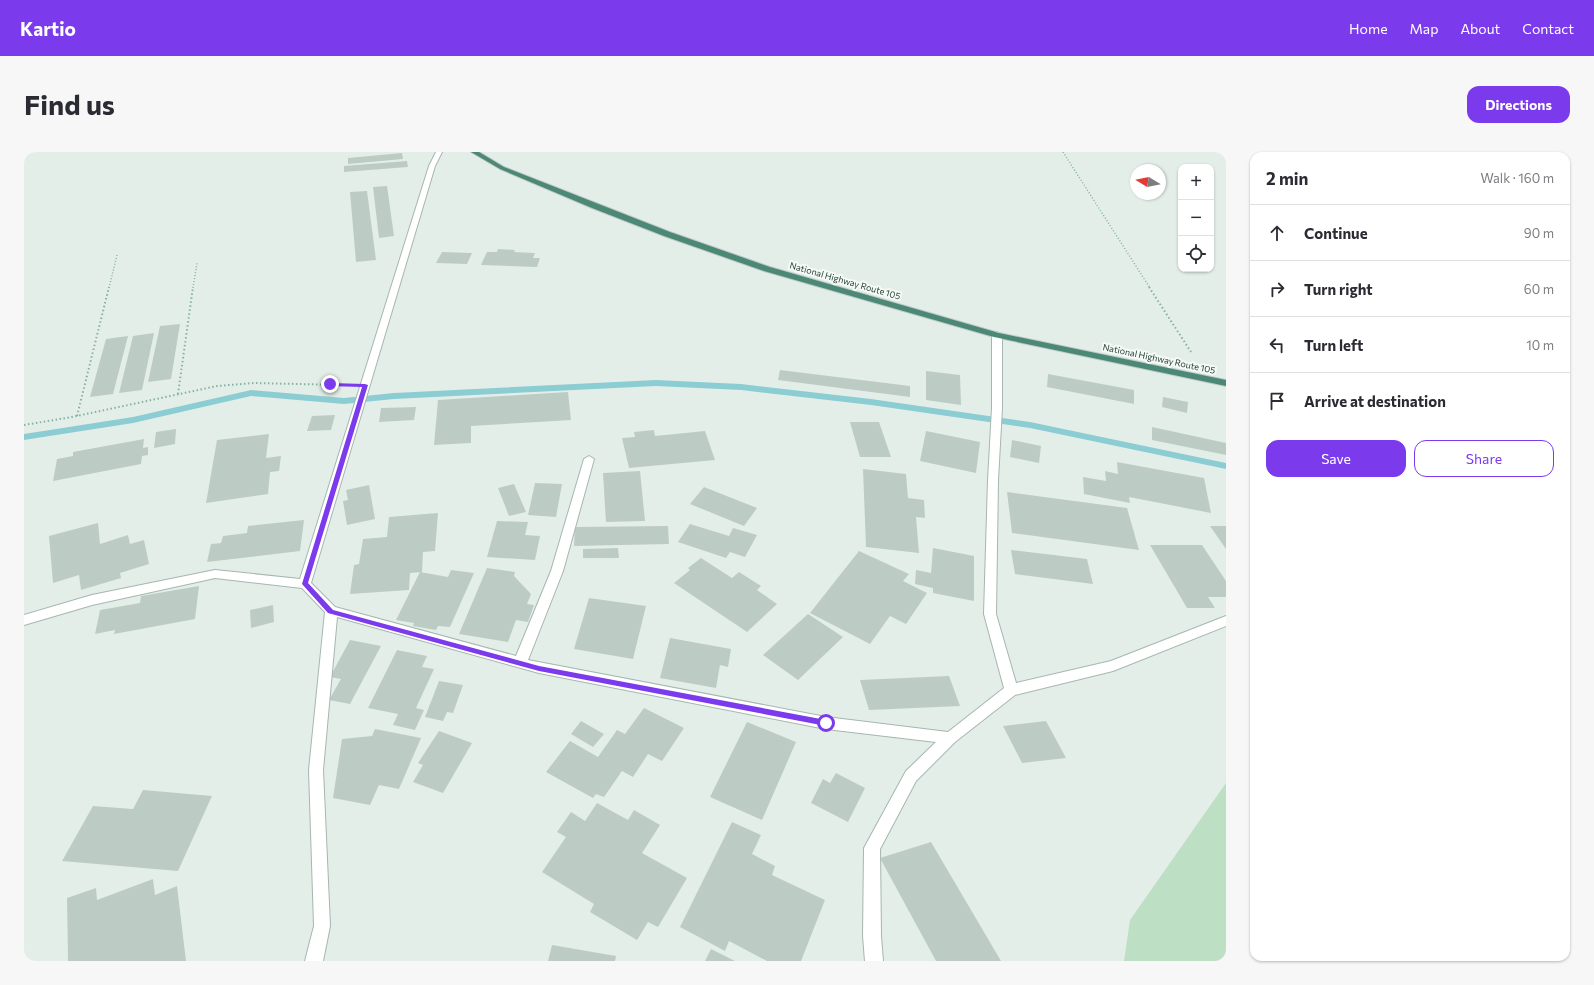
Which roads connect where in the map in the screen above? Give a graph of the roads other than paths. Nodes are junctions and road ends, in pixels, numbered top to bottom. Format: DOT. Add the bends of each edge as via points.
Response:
graph roads {
  1 [pos="439,152"];
  2 [pos="474,152"];
  3 [pos="997,335"];
  4 [pos="1226,383"];
  5 [pos="589,459"];
  6 [pos="305,584"];
  7 [pos="331,612"];
  8 [pos="24,620"];
  9 [pos="1226,621"];
  10 [pos="520,663"];
  11 [pos="1011,690"];
  12 [pos="950,738"];
  13 [pos="314,961"];
  14 [pos="874,961"];
  1 -- 6 [label="street" via="432,166"];
  2 -- 3 [label="highway, National Highway Route 105" via="502,168 595,206 767,270"];
  3 -- 4 [label="highway, National Highway Route 105"];
  3 -- 11 [label="street" via="990,614"];
  5 -- 10 [label="street" via="557,571"];
  6 -- 7 [label="street"];
  6 -- 8 [label="street" via="215,574 92,600"];
  7 -- 10 [label="street"];
  7 -- 13 [label="street" via="316,770 322,926"];
  9 -- 11 [label="street" via="1113,666"];
  10 -- 12 [label="street" via="826,723"];
  11 -- 12 [label="street"];
  12 -- 14 [label="street" via="911,776 872,848"];
}
